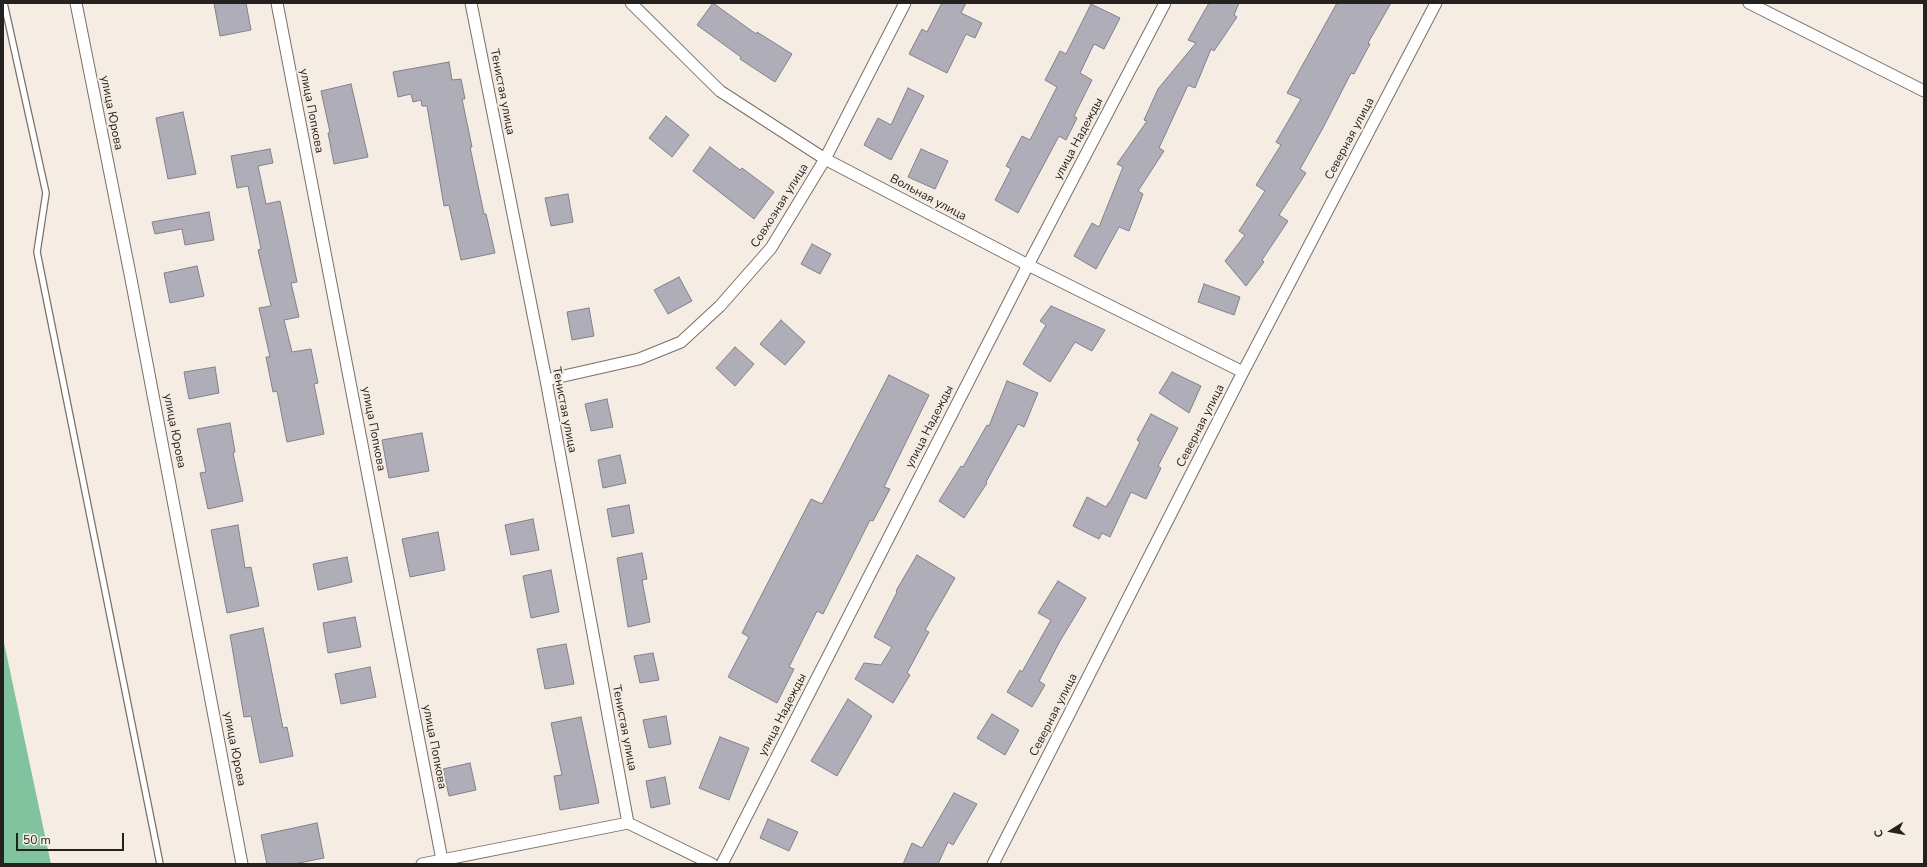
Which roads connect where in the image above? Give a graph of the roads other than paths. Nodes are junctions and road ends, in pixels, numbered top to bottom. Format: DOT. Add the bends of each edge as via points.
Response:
graph roads {
  1 [pos="4,3"];
  2 [pos="76,3"];
  3 [pos="277,3"];
  4 [pos="471,3"];
  5 [pos="631,3"];
  6 [pos="905,3"];
  7 [pos="1165,3"];
  8 [pos="1436,3"];
  9 [pos="1749,3"];
  10 [pos="1924,91"];
  11 [pos="825,159"];
  12 [pos="1028,265"];
  13 [pos="1243,372"];
  14 [pos="546,380"];
  15 [pos="628,822"];
  16 [pos="442,860"];
  17 [pos="160,864"];
  18 [pos="242,864"];
  19 [pos="422,864"];
  20 [pos="712,864"];
  21 [pos="722,864"];
  22 [pos="993,864"];
  1 -- 17 [label="lane" via="46,193 37,252"];
  2 -- 18 [label="street, улица Юрова" via="133,286"];
  3 -- 16 [label="street, улица Попкова"];
  4 -- 14 [label="street, Тенистая улица"];
  5 -- 11 [label="street, Вольная улица" via="720,91"];
  6 -- 11 [label="street, Совхозная улица"];
  7 -- 12 [label="street, улица Надежды"];
  8 -- 13 [label="street, Северная улица"];
  9 -- 10 [label="street"];
  11 -- 12 [label="street, Вольная улица"];
  11 -- 14 [label="street, Совхозная улица" via="771,248 720,306 681,342 639,359"];
  12 -- 13 [label="street, Вольная улица"];
  12 -- 21 [label="street, улица Надежды"];
  13 -- 22 [label="street, Северная улица"];
  14 -- 15 [label="street, Тенистая улица"];
  15 -- 16 [label="street"];
  15 -- 20 [label="street"];
  16 -- 19 [label="street"];
}
